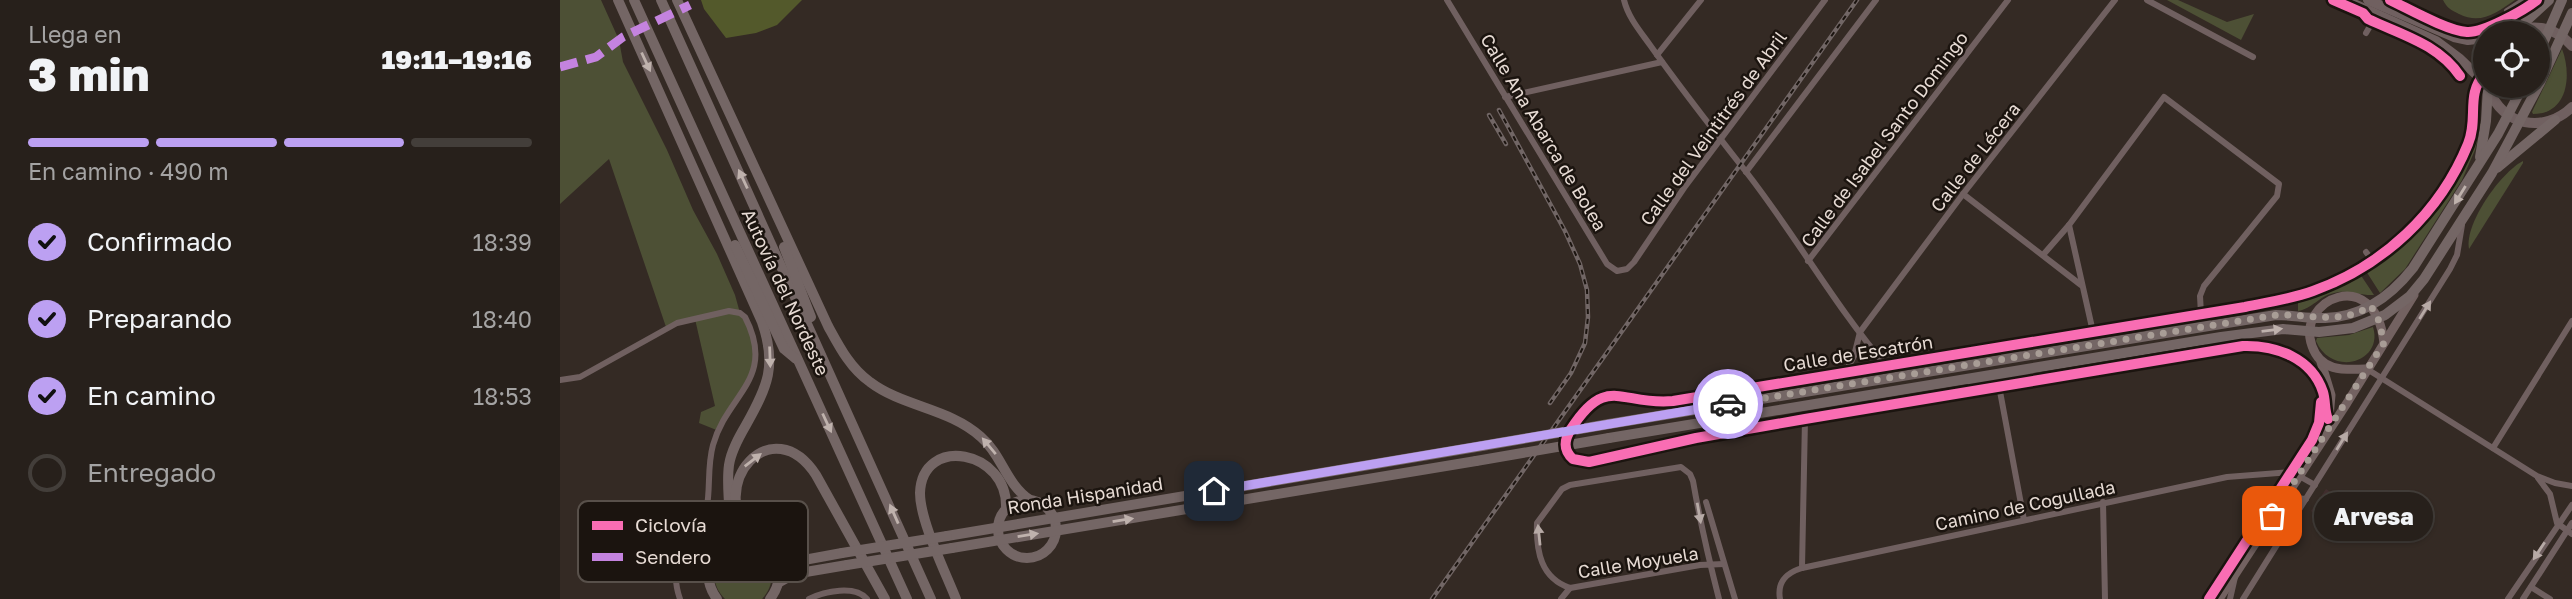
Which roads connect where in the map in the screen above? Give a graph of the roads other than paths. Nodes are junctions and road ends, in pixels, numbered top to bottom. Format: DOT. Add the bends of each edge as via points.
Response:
graph roads {
  1 [pos="618,0"];
  2 [pos="634,0"];
  3 [pos="661,0"];
  4 [pos="677,0"];
  5 [pos="1447,0"];
  6 [pos="1624,0"];
  7 [pos="1702,0"];
  8 [pos="1825,0"];
  9 [pos="1876,0"];
  10 [pos="2008,0"];
  11 [pos="2115,0"];
  12 [pos="2147,0"];
  13 [pos="2345,0"];
  14 [pos="2368,0"];
  15 [pos="2524,0"];
  16 [pos="2549,0"];
  17 [pos="2562,0"];
  18 [pos="2380,6"];
  19 [pos="2507,10"];
  20 [pos="2572,13"];
  21 [pos="2525,21"];
  22 [pos="2550,27"];
  23 [pos="2550,29"];
  24 [pos="2365,33"];
  25 [pos="2562,35"];
  26 [pos="2473,39"];
  27 [pos="2572,46"];
  28 [pos="1657,55"];
  29 [pos="2253,57"];
  30 [pos="1662,62"];
  31 [pos="2473,71"];
  32 [pos="1505,97"];
  33 [pos="2473,98"];
  34 [pos="2485,98"];
  35 [pos="2492,98"];
  36 [pos="2517,98"];
  37 [pos="2572,107"];
  38 [pos="2508,115"];
  39 [pos="2572,118"];
  40 [pos="2556,119"];
  41 [pos="2520,122"];
  42 [pos="1720,141"];
  43 [pos="746,150"];
  44 [pos="690,159"];
  45 [pos="2479,165"];
  46 [pos="1746,172"];
  47 [pos="2492,173"];
  48 [pos="1964,194"];
  49 [pos="2463,215"];
  50 [pos="2069,225"];
  51 [pos="2366,252"];
  52 [pos="2043,255"];
  53 [pos="1808,261"];
  54 [pos="2373,261"];
  55 [pos="1622,271"];
  56 [pos="2424,279"];
  57 [pos="2081,285"];
  58 [pos="2371,306"];
  59 [pos="2201,314"];
  60 [pos="2313,318"];
  61 [pos="2378,318"];
  62 [pos="2572,321"];
  63 [pos="2231,322"];
  64 [pos="2110,330"];
  65 [pos="2309,331"];
  66 [pos="1860,332"];
  67 [pos="2093,332"];
  68 [pos="2235,336"];
  69 [pos="2049,340"];
  70 [pos="2384,343"];
  71 [pos="822,353"];
  72 [pos="2185,355"];
  73 [pos="798,361"];
  74 [pos="2321,362"];
  75 [pos="1887,367"];
  76 [pos="2388,367"];
  77 [pos="2367,369"];
  78 [pos="1937,370"];
  79 [pos="1845,373"];
  80 [pos="2069,375"];
  81 [pos="2382,378"];
  82 [pos="560,380"];
  83 [pos="1954,381"];
  84 [pos="2390,382"];
  85 [pos="1999,386"];
  86 [pos="1805,419"];
  87 [pos="2328,419"];
  88 [pos="2328,429"];
  89 [pos="2493,448"];
  90 [pos="2298,475"];
  91 [pos="2537,477"];
  92 [pos="2315,485"];
  93 [pos="2572,486"];
  94 [pos="2306,499"];
  95 [pos="1030,500"];
  96 [pos="706,501"];
  97 [pos="729,501"];
  98 [pos="736,501"];
  99 [pos="1706,502"];
  100 [pos="2104,502"];
  101 [pos="2572,505"];
  102 [pos="1006,509"];
  103 [pos="2272,516"];
  104 [pos="1054,518"];
  105 [pos="2024,520"];
  106 [pos="2557,523"];
  107 [pos="2572,523"];
  108 [pos="998,527"];
  109 [pos="1056,531"];
  110 [pos="2569,532"];
  111 [pos="1000,540"];
  112 [pos="808,559"];
  113 [pos="1724,564"];
  114 [pos="1709,565"];
  115 [pos="1802,568"];
  116 [pos="808,572"];
  117 [pos="2235,574"];
  118 [pos="709,582"];
  119 [pos="778,583"];
  120 [pos="2531,587"];
  121 [pos="1570,588"];
  122 [pos="882,597"];
  123 [pos="717,599"];
  124 [pos="770,599"];
  125 [pos="810,599"];
  126 [pos="867,599"];
  127 [pos="907,599"];
  128 [pos="931,599"];
  129 [pos="956,599"];
  130 [pos="1561,599"];
  131 [pos="1719,599"];
  132 [pos="1735,599"];
  133 [pos="1780,599"];
  134 [pos="2105,599"];
  135 [pos="2219,599"];
  136 [pos="2231,599"];
  137 [pos="2243,599"];
  138 [pos="2508,599"];
  139 [pos="2523,599"];
  140 [pos="2550,599"];
  1 -- 44 [label="highway, one-way"];
  2 -- 73 [label="highway, Autovía del Nordeste"];
  71 -- 3 [label="highway, Autovía del Nordeste, one-way"];
  4 -- 43 [label="highway"];
  5 -- 32 [label="street, Calle Ana Abarca de Bolea"];
  6 -- 28 [label="street" via="1626,11"];
  7 -- 28 [label="street"];
  8 -- 42 [label="street, Calle del Veintitrés de Abril"];
  9 -- 46 [label="street"];
  10 -- 53 [label="street, Calle de Isabel Santo Domingo"];
  11 -- 48 [label="street, Calle de Lécera"];
  12 -- 29 [label="street"];
  13 -- 18 [label="main road"];
  14 -- 18 [label="main road"];
  15 -- 19 [label="street"];
  16 -- 21 [label="highway"];
  17 -- 22 [label="highway"];
  18 -- 24 [label="street"];
  18 -- 26 [label="main road" via="2454,37"];
  18 -- 31 [label="main road" via="2446,47"];
  20 -- 25 [label="highway, Ronda Hispanidad"];
  23 -- 25 [label="main road"];
  25 -- 27 [label="main road"];
  25 -- 41 [label="highway, Ronda Hispanidad"];
  28 -- 30 [label="street"];
  30 -- 32 [label="street"];
  30 -- 42 [label="street"];
  32 -- 55 [label="street, Calle Ana Abarca de Bolea" via="1607,264"];
  33 -- 54 [label="street, Calle de Escatrón" via="2473,132 2450,181 2411,230"];
  34 -- 45 [label="highway"];
  35 -- 38 [label="main road"];
  36 -- 38 [label="highway, Ronda Hispanidad"];
  37 -- 40 [label="main road"];
  38 -- 41 [label="main road"];
  38 -- 45 [label="highway, Ronda Hispanidad"];
  39 -- 40 [label="main road"];
  40 -- 41 [label="main road"];
  40 -- 47 [label="highway"];
  41 -- 47 [label="highway, Ronda Hispanidad"];
  42 -- 46 [label="street"];
  42 -- 55 [label="street, Calle del Veintitrés de Abril" via="1634,262"];
  43 -- 71 [label="highway" via="806,299"];
  95 -- 43 [label="highway, one-way" via="1012,483 992,448 971,429 869,382 849,361 828,326"];
  44 -- 73 [label="highway" via="784,349"];
  44 -- 97 [label="highway, one-way" via="762,322 771,354 766,387 730,458"];
  45 -- 58 [label="highway, Ronda Hispanidad, one-way" via="2401,284"];
  46 -- 53 [label="street"];
  47 -- 49 [label="highway, Ronda Hispanidad"];
  48 -- 52 [label="street"];
  48 -- 66 [label="street, Calle de Lécera"];
  49 -- 56 [label="highway, Ronda Hispanidad"];
  76 -- 49 [label="street, one-way" via="2457,255"];
  50 -- 52 [label="street"];
  50 -- 57 [label="street"];
  50 -- 59 [label="street" via="2164,97 2279,184 2277,196 2204,286"];
  51 -- 54 [label="street"];
  52 -- 57 [label="street"];
  53 -- 66 [label="street"];
  54 -- 59 [label="street, Calle de Escatrón" via="2347,277 2294,297"];
  56 -- 61 [label="highway, Ronda Hispanidad" via="2410,296"];
  56 -- 70 [label="main road, Ronda Hispanidad"];
  57 -- 67 [label="street"];
  58 -- 60 [label="highway, Ronda Hispanidad" via="2348,316"];
  58 -- 60 [label="main road" via="2354,298 2336,298"];
  58 -- 61 [label="main road"];
  59 -- 64 [label="street, Calle de Escatrón"];
  60 -- 63 [label="highway, Ronda Hispanidad" via="2276,315"];
  60 -- 65 [label="main road"];
  61 -- 65 [label="highway, Ronda Hispanidad" via="2344,330"];
  61 -- 70 [label="main road"];
  62 -- 89 [label="street"];
  63 -- 64 [label="street, Ronda Hispanidad"];
  63 -- 78 [label="highway, Ronda Hispanidad"];
  64 -- 67 [label="street, Calle de Escatrón"];
  68 -- 65 [label="highway, Ronda Hispanidad, one-way" via="2283,329"];
  65 -- 74 [label="main road" via="2312,349"];
  66 -- 75 [label="street"];
  66 -- 79 [label="street, Calle de Lécera"];
  67 -- 69 [label="street, Calle de Escatrón"];
  68 -- 72 [label="street, Calle de Escatrón"];
  68 -- 83 [label="highway, Ronda Hispanidad"];
  69 -- 75 [label="street, Calle de Escatrón"];
  69 -- 78 [label="street, Calle de Escatrón"];
  70 -- 77 [label="main road, Ronda Hispanidad"];
  128 -- 71 [label="highway, Autovía del Nordeste, one-way"];
  72 -- 80 [label="street, Calle de Escatrón"];
  72 -- 87 [label="street, Calle de Escatrón" via="2249,346 2285,352 2317,380"];
  73 -- 127 [label="highway, Autovía del Nordeste, one-way"];
  74 -- 77 [label="main road" via="2339,370"];
  74 -- 87 [label="main road" via="2331,395"];
  75 -- 79 [label="street, Calle de Escatrón"];
  76 -- 81 [label="street"];
  76 -- 84 [label="street"];
  77 -- 81 [label="street"];
  77 -- 88 [label="main road, Ronda Hispanidad"];
  78 -- 104 [label="highway, Ronda Hispanidad, bridge"];
  79 -- 86 [label="street, Calle de Escatrón" via="1666,402 1604,396 1585,409 1565,446 1573,459 1589,462"];
  80 -- 83 [label="street, Ronda Hispanidad"];
  80 -- 85 [label="street, Calle de Escatrón"];
  81 -- 84 [label="street"];
  92 -- 81 [label="street, one-way"];
  82 -- 96 [label="street" via="580,377 677,323 729,311 740,313 756,351 754,367 713,444"];
  109 -- 83 [label="highway, Ronda Hispanidad, one-way, bridge"];
  84 -- 89 [label="street"];
  85 -- 86 [label="street, Calle de Escatrón"];
  85 -- 105 [label="street"];
  86 -- 115 [label="street"];
  87 -- 88 [label="main road"];
  88 -- 90 [label="main road, Ronda Hispanidad"];
  89 -- 91 [label="street"];
  90 -- 92 [label="street"];
  90 -- 100 [label="street, Camino de Cogullada" via="2227,478"];
  90 -- 103 [label="main road, Ronda Hispanidad"];
  91 -- 93 [label="street"];
  91 -- 106 [label="street" via="2550,494"];
  92 -- 94 [label="street"];
  94 -- 103 [label="street" via="2295,498"];
  94 -- 137 [label="street"];
  95 -- 102 [label="highway"];
  95 -- 104 [label="highway" via="1046,507"];
  98 -- 122 [label="highway, one-way" via="742,470 749,460 775,449 802,458 816,475"];
  99 -- 113 [label="street, Calle Moyuela"];
  100 -- 105 [label="street, Camino de Cogullada"];
  100 -- 134 [label="street"];
  101 -- 106 [label="street"];
  102 -- 108 [label="highway"];
  102 -- 129 [label="highway" via="998,477 973,458 946,457 925,475 923,511"];
  103 -- 117 [label="main road, Ronda Hispanidad"];
  104 -- 108 [label="highway, Ronda Hispanidad"];
  104 -- 109 [label="highway"];
  105 -- 115 [label="street, Camino de Cogullada"];
  106 -- 110 [label="street"];
  106 -- 138 [label="street, one-way"];
  107 -- 110 [label="street"];
  108 -- 111 [label="highway"];
  108 -- 112 [label="highway, Ronda Hispanidad, bridge"];
  111 -- 109 [label="highway, Ronda Hispanidad, one-way"];
  109 -- 111 [label="highway" via="1049,547 1035,557 1017,556"];
  110 -- 120 [label="street"];
  111 -- 116 [label="highway, Ronda Hispanidad, bridge"];
  113 -- 114 [label="street, Calle Moyuela"];
  113 -- 132 [label="street, Calle Moyuela"];
  114 -- 121 [label="street, Calle Moyuela"];
  121 -- 114 [label="street, Calle Moyuela, one-way" via="1558,584 1544,569 1537,529 1539,519 1562,489 1662,469 1681,467 1690,474"];
  114 -- 131 [label="street, Calle Moyuela"];
  115 -- 133 [label="street" via="1782,579"];
  117 -- 135 [label="main road, Ronda Hispanidad"];
  117 -- 136 [label="street"];
  118 -- 123 [label="highway"];
  119 -- 124 [label="highway"];
  120 -- 139 [label="street"];
  120 -- 140 [label="street"];
  121 -- 130 [label="street, Calle Moyuela"];
  125 -- 126 [label="street" via="849,591"];
}
